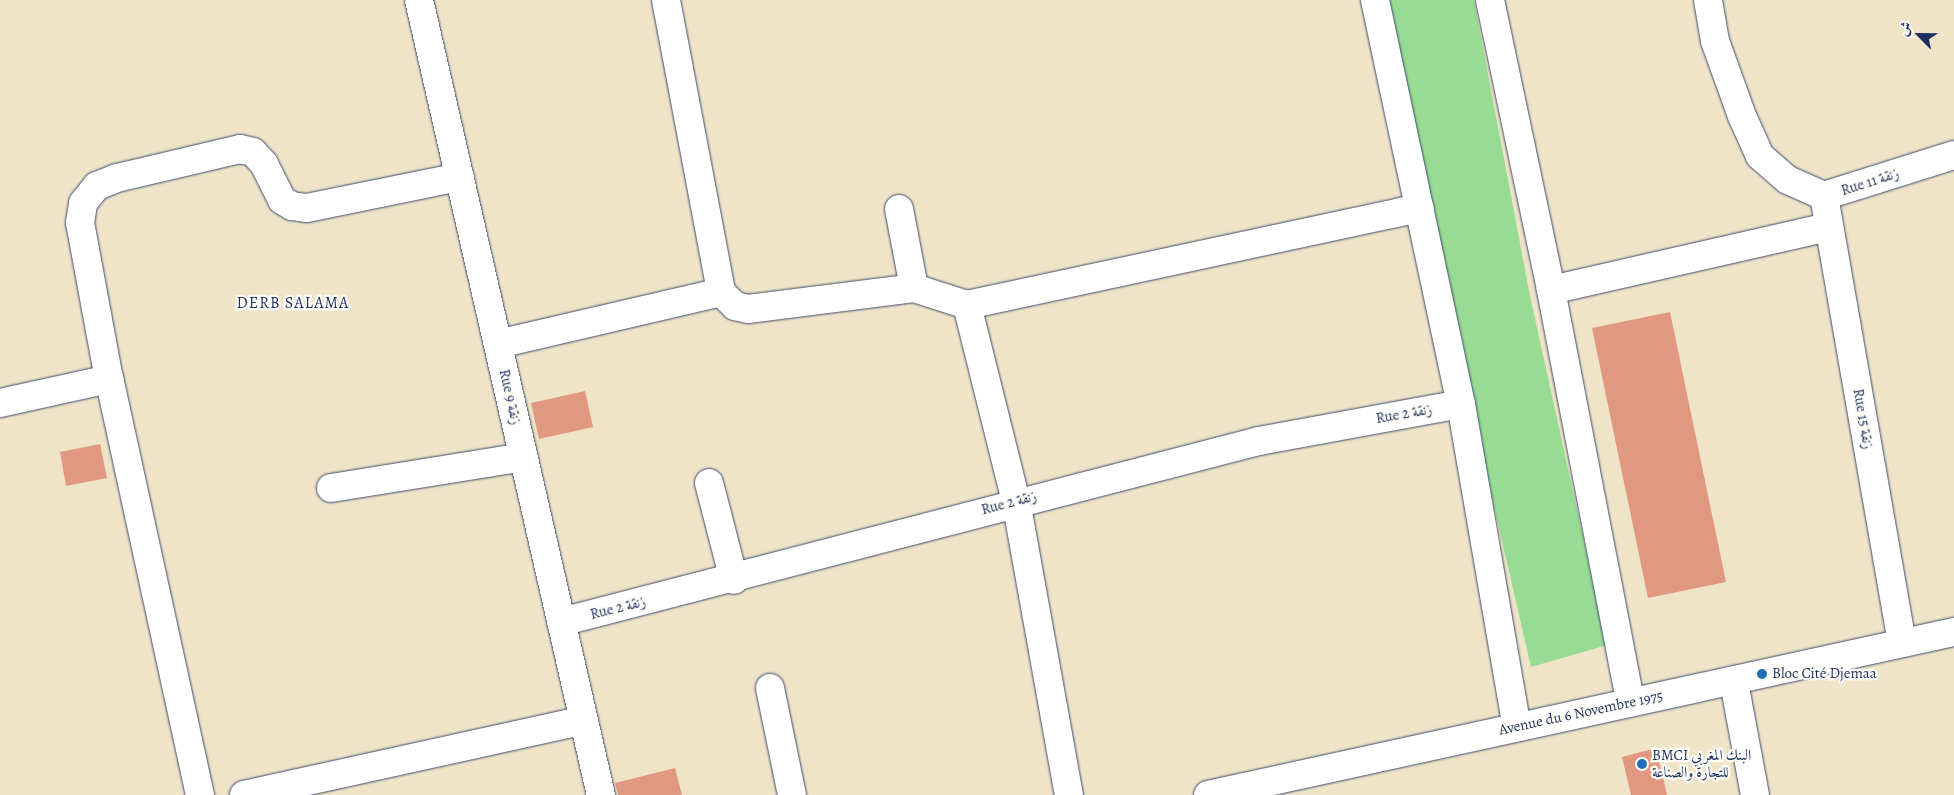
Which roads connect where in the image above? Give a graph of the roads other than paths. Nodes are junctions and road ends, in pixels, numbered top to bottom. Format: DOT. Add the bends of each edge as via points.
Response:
graph roads {
  1 [pos="419,0"];
  2 [pos="666,0"];
  3 [pos="1376,0"];
  4 [pos="1490,0"];
  5 [pos="1708,0"];
  6 [pos="1954,155"];
  7 [pos="460,177"];
  8 [pos="1824,196"];
  9 [pos="1420,208"];
  10 [pos="899,209"];
  11 [pos="1829,227"];
  12 [pos="914,288"];
  13 [pos="1551,290"];
  14 [pos="721,292"];
  15 [pos="967,305"];
  16 [pos="498,344"];
  17 [pos="109,379"];
  18 [pos="0,403"];
  19 [pos="1461,404"];
  20 [pos="524,458"];
  21 [pos="709,483"];
  22 [pos="330,488"];
  23 [pos="1016,501"];
  24 [pos="734,580"];
  25 [pos="561,622"];
  26 [pos="1954,632"];
  27 [pos="1902,641"];
  28 [pos="1734,682"];
  29 [pos="770,688"];
  30 [pos="1630,701"];
  31 [pos="584,720"];
  32 [pos="1517,727"];
  33 [pos="1309,784"];
  34 [pos="200,795"];
  35 [pos="244,795"];
  36 [pos="601,795"];
  37 [pos="792,795"];
  38 [pos="1070,795"];
  39 [pos="1208,795"];
  40 [pos="1755,795"];
  1 -- 7 [label="street, Rue 9 زنقة"];
  2 -- 14 [label="street"];
  3 -- 9 [label="street"];
  4 -- 13 [label="street"];
  5 -- 8 [label="street, Rue 11 زنقة" via="1715,40 1760,156 1788,180"];
  6 -- 8 [label="street, Rue 11 زنقة"];
  7 -- 16 [label="street, Rue 9 زنقة"];
  7 -- 17 [label="street" via="307,208 292,206 282,200 264,164 253,152 240,148 219,150 97,186 83,203 80,223"];
  8 -- 11 [label="street, Rue 15 زنقة"];
  9 -- 15 [label="street"];
  9 -- 19 [label="street"];
  10 -- 12 [label="street"];
  11 -- 13 [label="street"];
  11 -- 27 [label="street, Rue 15 زنقة"];
  12 -- 14 [label="street" via="748,309 726,301"];
  12 -- 15 [label="street"];
  13 -- 30 [label="street"];
  14 -- 16 [label="street"];
  15 -- 23 [label="street"];
  16 -- 20 [label="street, Rue 9 زنقة"];
  17 -- 18 [label="street"];
  17 -- 34 [label="street"];
  19 -- 23 [label="street, Rue 2 زنقة" via="1260,441"];
  19 -- 32 [label="street"];
  20 -- 22 [label="street"];
  20 -- 25 [label="street, Rue 9 زنقة"];
  21 -- 24 [label="street"];
  23 -- 24 [label="street, Rue 2 زنقة"];
  23 -- 38 [label="street"];
  24 -- 25 [label="street, Rue 2 زنقة"];
  25 -- 31 [label="street, Rue 9 زنقة"];
  26 -- 27 [label="street, Avenue du 6 Novembre 1975"];
  27 -- 28 [label="street, Avenue du 6 Novembre 1975"];
  28 -- 30 [label="street, Avenue du 6 Novembre 1975"];
  28 -- 40 [label="street"];
  29 -- 37 [label="street"];
  30 -- 32 [label="street, Avenue du 6 Novembre 1975"];
  31 -- 35 [label="street"];
  31 -- 36 [label="street, Rue 9 زنقة"];
  32 -- 33 [label="street, Avenue du 6 Novembre 1975"];
  33 -- 39 [label="street, Avenue du 6 Novembre 1975"];
}
